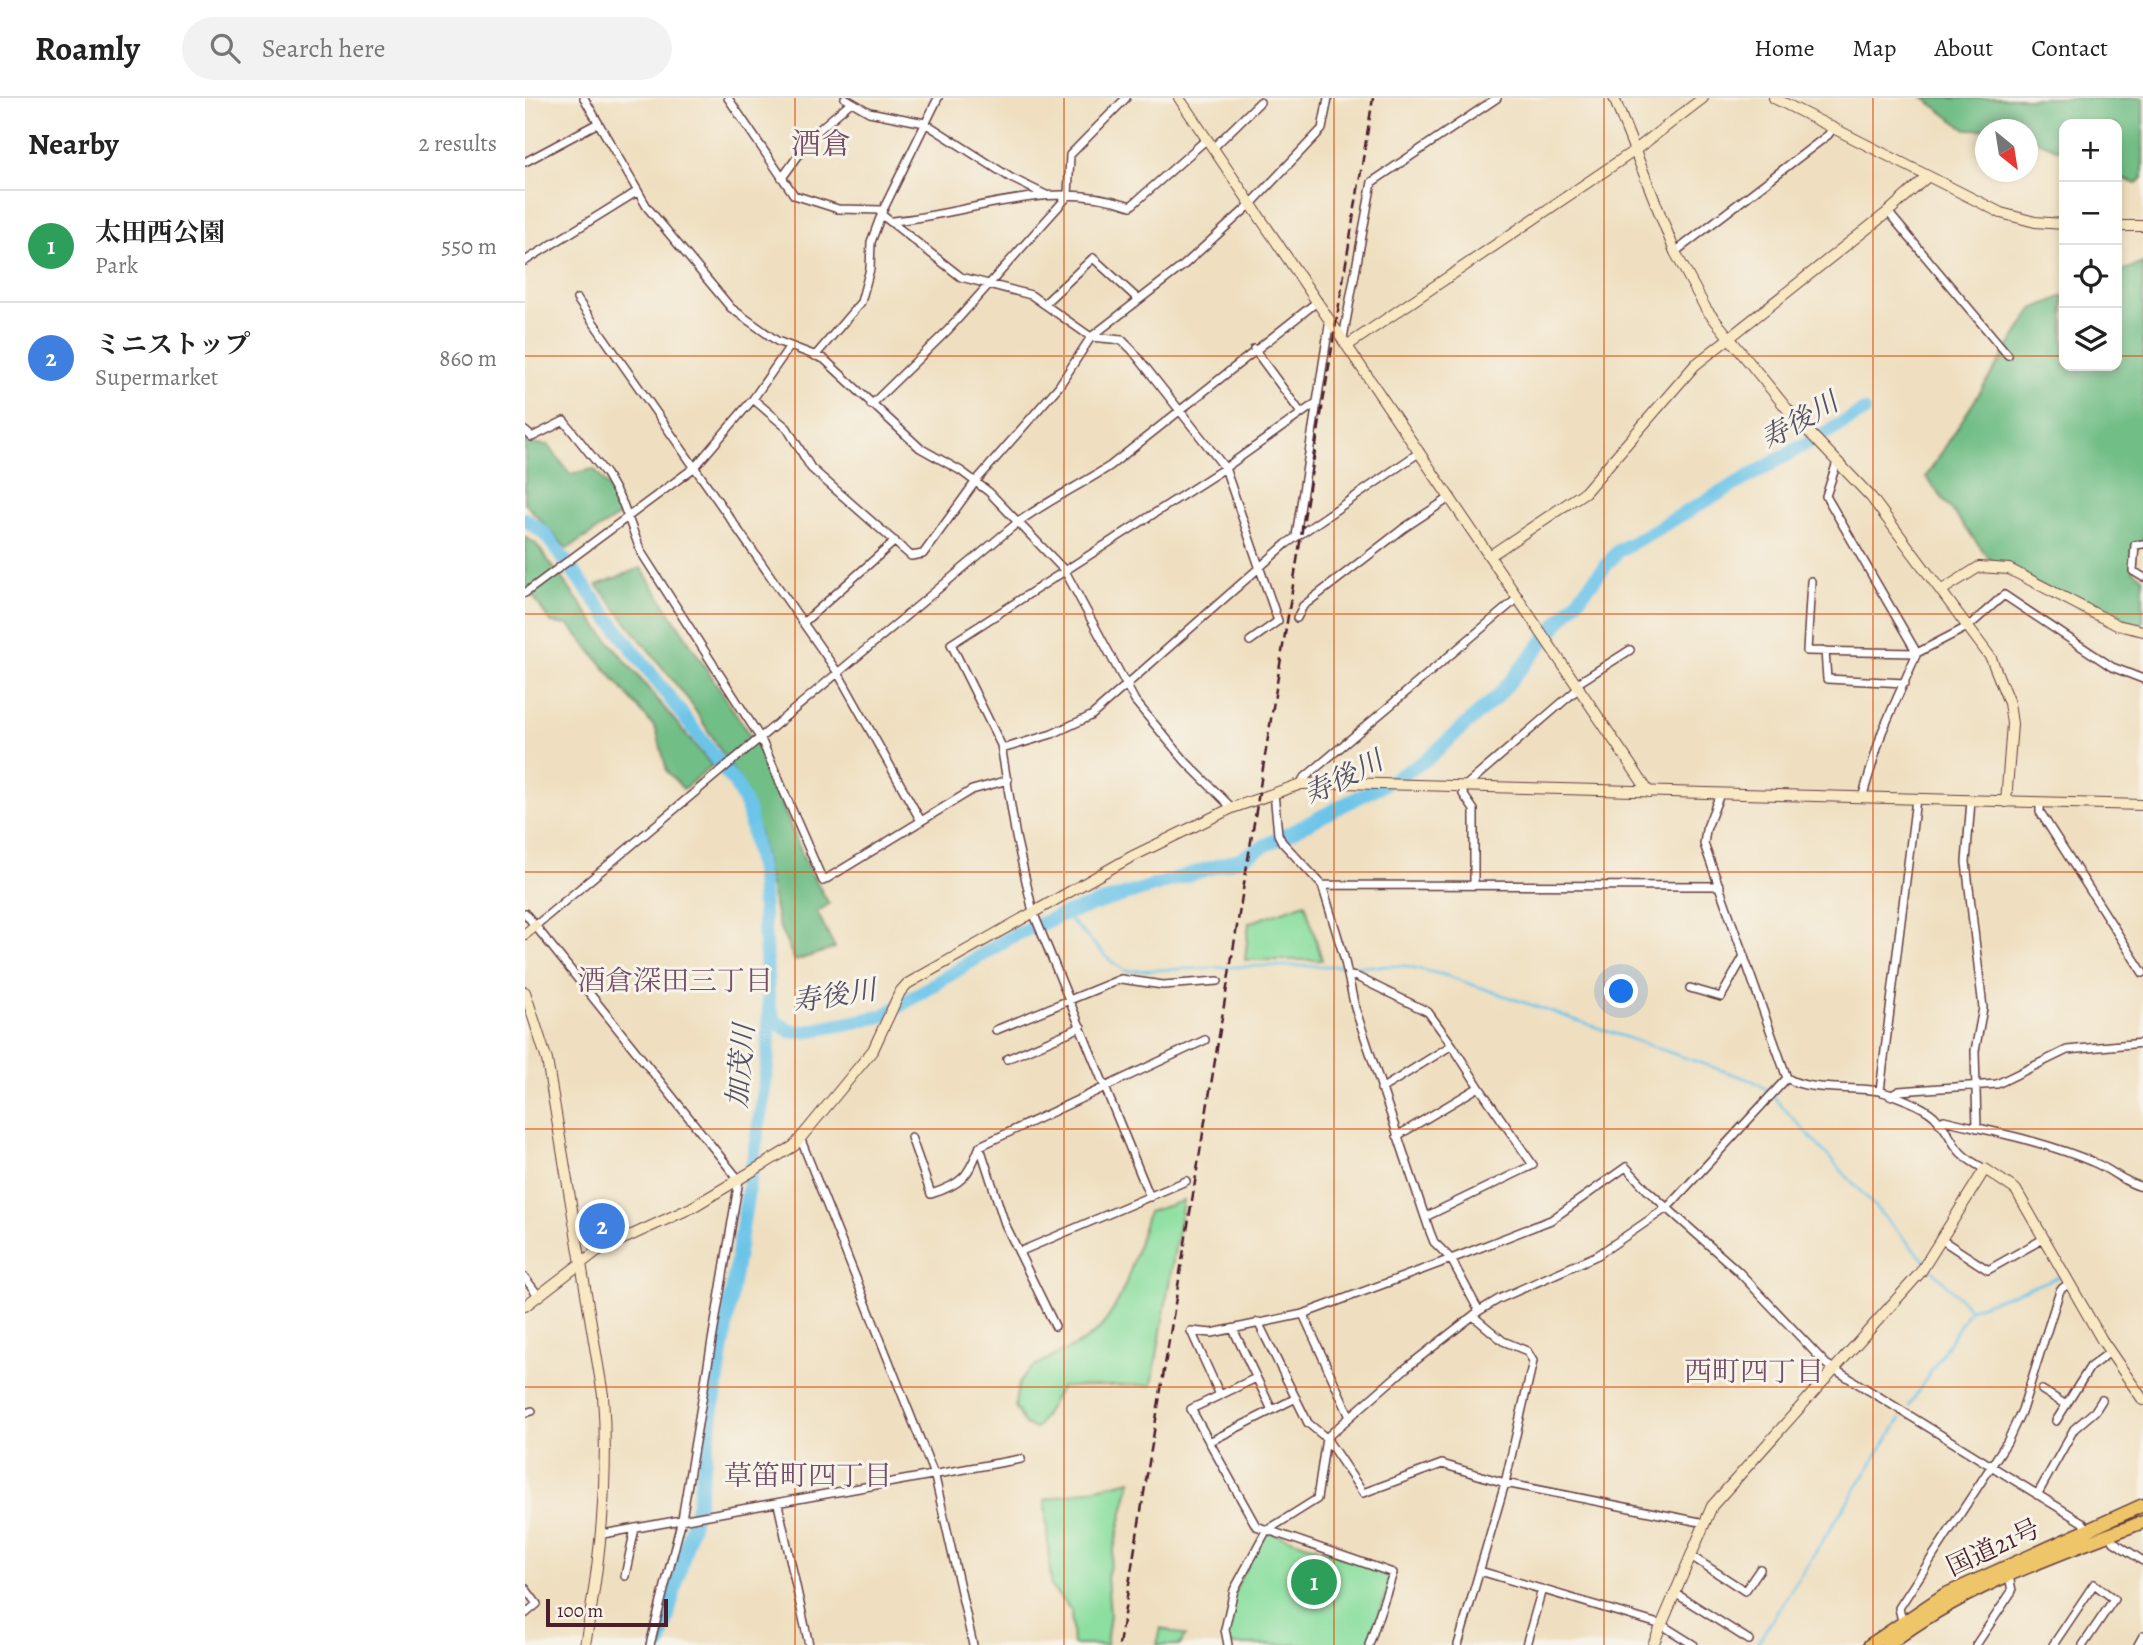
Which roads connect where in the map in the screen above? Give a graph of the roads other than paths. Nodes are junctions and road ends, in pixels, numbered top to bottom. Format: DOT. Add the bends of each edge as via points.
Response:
graph roads {
  1 [pos="584,98"];
  2 [pos="728,98"];
  3 [pos="938,98"];
  4 [pos="1126,98"];
  5 [pos="1179,98"];
  6 [pos="1328,98"];
  7 [pos="1497,98"];
  8 [pos="1614,98"];
  9 [pos="1703,98"];
  10 [pos="1774,98"];
  11 [pos="847,101"];
  12 [pos="1260,102"];
  13 [pos="599,123"];
  14 [pos="925,123"];
  15 [pos="1833,128"];
  16 [pos="1210,144"];
  17 [pos="1634,151"];
  18 [pos="525,162"];
  19 [pos="1927,177"];
  20 [pos="782,178"];
  21 [pos="638,191"];
  22 [pos="1050,196"];
  23 [pos="1068,196"];
  24 [pos="1251,204"];
  25 [pos="883,212"];
  26 [pos="1888,212"];
  27 [pos="893,221"];
  28 [pos="2059,224"];
  29 [pos="2122,226"];
  30 [pos="2143,226"];
  31 [pos="1675,252"];
  32 [pos="525,261"];
  33 [pos="987,285"];
  34 [pos="577,299"];
  35 [pos="1139,300"];
  36 [pos="1318,301"];
  37 [pos="1044,304"];
  38 [pos="1330,319"];
  39 [pos="1091,337"];
  40 [pos="1729,339"];
  41 [pos="1345,341"];
  42 [pos="790,346"];
  43 [pos="1254,349"];
  44 [pos="2008,355"];
  45 [pos="815,356"];
  46 [pos="753,399"];
  47 [pos="1316,403"];
  48 [pos="871,405"];
  49 [pos="1178,409"];
  50 [pos="1301,413"];
  51 [pos="525,431"];
  52 [pos="1420,452"];
  53 [pos="1837,462"];
  54 [pos="695,467"];
  55 [pos="1225,468"];
  56 [pos="976,481"];
  57 [pos="1451,497"];
  58 [pos="628,515"];
  59 [pos="1017,523"];
  60 [pos="1296,536"];
  61 [pos="895,541"];
  62 [pos="2143,544"];
  63 [pos="1492,555"];
  64 [pos="1258,568"];
  65 [pos="1065,571"];
  66 [pos="2143,577"];
  67 [pos="1811,580"];
  68 [pos="1942,590"];
  69 [pos="525,593"];
  70 [pos="1520,597"];
  71 [pos="1297,618"];
  72 [pos="803,624"];
  73 [pos="1969,626"];
  74 [pos="2143,631"];
  75 [pos="1250,641"];
  76 [pos="1630,650"];
  77 [pos="1825,651"];
  78 [pos="1917,653"];
  79 [pos="838,673"];
  80 [pos="2143,679"];
  81 [pos="1905,683"];
  82 [pos="1579,685"];
  83 [pos="1125,687"];
  84 [pos="761,739"];
  85 [pos="1002,749"];
  86 [pos="1008,780"];
  87 [pos="1301,784"];
  88 [pos="1463,788"];
  89 [pos="1649,792"];
  90 [pos="1274,793"];
  91 [pos="1720,794"];
  92 [pos="1862,798"];
  93 [pos="1916,799"];
  94 [pos="1971,801"];
  95 [pos="2006,802"];
  96 [pos="2040,803"];
  97 [pos="2143,805"];
  98 [pos="1232,808"];
  99 [pos="921,821"];
  100 [pos="1473,884"];
  101 [pos="1322,885"];
  102 [pos="1720,886"];
  103 [pos="525,913"];
  104 [pos="1034,915"];
  105 [pos="535,926"];
  106 [pos="525,934"];
  107 [pos="1744,957"];
  108 [pos="2143,973"];
  109 [pos="1348,974"];
  110 [pos="1218,981"];
  111 [pos="1690,988"];
  112 [pos="525,992"];
  113 [pos="1069,999"];
  114 [pos="1081,1027"];
  115 [pos="996,1030"];
  116 [pos="1205,1040"];
  117 [pos="2143,1043"];
  118 [pos="1452,1045"];
  119 [pos="1007,1059"];
  120 [pos="1787,1078"];
  121 [pos="1479,1087"];
  122 [pos="1976,1087"];
  123 [pos="1105,1088"];
  124 [pos="1381,1089"];
  125 [pos="1880,1091"];
  126 [pos="1890,1096"];
  127 [pos="1939,1123"];
  128 [pos="1977,1128"];
  129 [pos="1397,1136"];
  130 [pos="911,1138"];
  131 [pos="801,1140"];
  132 [pos="980,1146"];
  133 [pos="1985,1169"];
  134 [pos="742,1178"];
  135 [pos="1186,1181"];
  136 [pos="2143,1187"];
  137 [pos="1150,1197"];
  138 [pos="1668,1207"];
  139 [pos="1425,1217"];
  140 [pos="2043,1239"];
  141 [pos="1942,1240"];
  142 [pos="1019,1252"];
  143 [pos="1451,1259"];
  144 [pos="582,1261"];
  145 [pos="525,1278"];
  146 [pos="2068,1284"];
  147 [pos="538,1295"];
  148 [pos="525,1306"];
  149 [pos="1476,1313"];
  150 [pos="1303,1314"];
  151 [pos="1258,1322"];
  152 [pos="1055,1326"];
  153 [pos="1233,1329"];
  154 [pos="2110,1352"];
  155 [pos="1835,1368"];
  156 [pos="1256,1377"];
  157 [pos="2042,1390"];
  158 [pos="1220,1395"];
  159 [pos="1296,1398"];
  160 [pos="2102,1400"];
  161 [pos="2143,1400"];
  162 [pos="2066,1405"];
  163 [pos="1272,1410"];
  164 [pos="1350,1417"];
  165 [pos="2056,1421"];
  166 [pos="1326,1438"];
  167 [pos="1209,1441"];
  168 [pos="1021,1460"];
  169 [pos="1991,1467"];
  170 [pos="935,1477"];
  171 [pos="1505,1483"];
  172 [pos="2038,1495"];
  173 [pos="778,1504"];
  174 [pos="2143,1505"];
  175 [pos="686,1519"];
  176 [pos="2143,1522"];
  177 [pos="1705,1523"];
  178 [pos="635,1528"];
  179 [pos="2088,1529"];
  180 [pos="1266,1531"];
  181 [pos="603,1534"];
  182 [pos="2109,1535"];
  183 [pos="1691,1556"];
  184 [pos="2143,1561"];
  185 [pos="1760,1569"];
  186 [pos="1480,1570"];
  187 [pos="625,1576"];
  188 [pos="2009,1576"];
  189 [pos="525,1588"];
  190 [pos="1542,1589"];
  191 [pos="1675,1593"];
  192 [pos="525,1614"];
  193 [pos="1902,1621"];
  194 [pos="1662,1625"];
  195 [pos="2143,1636"];
  196 [pos="1749,1640"];
  197 [pos="585,1645"];
  198 [pos="650,1645"];
  199 [pos="809,1645"];
  200 [pos="973,1645"];
  201 [pos="1228,1645"];
  202 [pos="1369,1645"];
  203 [pos="1458,1645"];
  204 [pos="1526,1645"];
  205 [pos="1654,1645"];
  206 [pos="1694,1645"];
  207 [pos="1870,1645"];
  208 [pos="1888,1645"];
  209 [pos="1976,1645"];
  210 [pos="2053,1645"];
  211 [pos="2083,1645"];
  212 [pos="2138,1645"];
  1 -- 13 [label="street"];
  2 -- 20 [label="street"];
  3 -- 14 [label="street"];
  4 -- 23 [label="street" via="1070,155"];
  5 -- 16 [label="street"];
  6 -- 24 [label="street" via="1322,129"];
  7 -- 41 [label="street" via="1372,182"];
  8 -- 17 [label="street"];
  9 -- 17 [label="street"];
  10 -- 15 [label="street"];
  11 -- 14 [label="street" via="869,112"];
  11 -- 20 [label="street" via="814,134"];
  12 -- 16 [label="street"];
  13 -- 18 [label="street"];
  13 -- 21 [label="street"];
  14 -- 22 [label="street" via="1011,178"];
  14 -- 25 [label="street"];
  15 -- 19 [label="street"];
  15 -- 31 [label="street"];
  16 -- 23 [label="street" via="1131,206 1102,196"];
  16 -- 24 [label="street"];
  17 -- 31 [label="street"];
  17 -- 41 [label="street"];
  19 -- 26 [label="street"];
  19 -- 28 [label="street" via="2001,214"];
  20 -- 25 [label="street" via="794,195 809,202"];
  21 -- 32 [label="street"];
  21 -- 42 [label="street" via="731,308 757,330"];
  22 -- 23 [label="street"];
  22 -- 27 [label="street" via="1014,197"];
  23 -- 33 [label="street"];
  24 -- 35 [label="street"];
  24 -- 36 [label="street"];
  25 -- 27 [label="street"];
  25 -- 45 [label="street" via="871,242 861,302"];
  26 -- 40 [label="street"];
  26 -- 44 [label="street"];
  27 -- 33 [label="street" via="961,276"];
  29 -- 30 [label="street"];
  31 -- 40 [label="street" via="1706,309"];
  33 -- 37 [label="street" via="1031,295"];
  33 -- 48 [label="street"];
  34 -- 54 [label="street"];
  35 -- 37 [label="street" via="1093,258"];
  35 -- 39 [label="street"];
  36 -- 38 [label="street"];
  36 -- 43 [label="street"];
  37 -- 39 [label="street"];
  38 -- 41 [label="street"];
  38 -- 47 [label="street"];
  39 -- 49 [label="street" via="1122,341"];
  39 -- 56 [label="street" via="1059,386"];
  40 -- 53 [label="street"];
  40 -- 63 [label="street" via="1695,365 1595,483"];
  41 -- 52 [label="street"];
  42 -- 45 [label="street"];
  42 -- 46 [label="street"];
  43 -- 49 [label="street"];
  43 -- 50 [label="street"];
  45 -- 48 [label="street" via="824,359"];
  46 -- 54 [label="street"];
  46 -- 61 [label="street" via="787,428 811,468"];
  47 -- 50 [label="street"];
  47 -- 60 [label="street"];
  48 -- 56 [label="street" via="920,448"];
  49 -- 55 [label="street"];
  49 -- 59 [label="street" via="1110,466"];
  50 -- 55 [label="street"];
  51 -- 58 [label="street" via="532,437 564,421 605,474"];
  52 -- 57 [label="street"];
  52 -- 60 [label="street"];
  53 -- 68 [label="street" via="1871,497"];
  53 -- 78 [label="street" via="1826,496"];
  54 -- 58 [label="street"];
  54 -- 72 [label="street"];
  55 -- 64 [label="street"];
  55 -- 65 [label="street"];
  56 -- 59 [label="street"];
  56 -- 61 [label="street" via="923,554 911,556"];
  57 -- 63 [label="street"];
  57 -- 71 [label="street" via="1371,552 1303,606"];
  58 -- 69 [label="street"];
  58 -- 84 [label="street" via="641,552"];
  59 -- 65 [label="street"];
  59 -- 79 [label="street"];
  60 -- 64 [label="street"];
  61 -- 72 [label="street"];
  62 -- 66 [label="street" via="2135,545 2132,566"];
  63 -- 70 [label="street"];
  64 -- 75 [label="street" via="1278,621"];
  64 -- 83 [label="street"];
  65 -- 83 [label="street"];
  65 -- 85 [label="street" via="951,644"];
  67 -- 77 [label="street" via="1807,651"];
  68 -- 73 [label="street"];
  68 -- 74 [label="street" via="1979,567 2010,569 2117,625"];
  70 -- 82 [label="street"];
  70 -- 87 [label="street"];
  72 -- 79 [label="street"];
  73 -- 78 [label="street"];
  73 -- 80 [label="street" via="2004,595 2112,667"];
  73 -- 95 [label="street" via="1991,658 2009,703"];
  76 -- 82 [label="street"];
  77 -- 78 [label="street"];
  77 -- 81 [label="street" via="1827,679"];
  78 -- 81 [label="street"];
  79 -- 84 [label="street"];
  79 -- 99 [label="street"];
  81 -- 92 [label="street" via="1882,732"];
  82 -- 88 [label="street"];
  82 -- 89 [label="street"];
  83 -- 85 [label="street" via="1091,716"];
  83 -- 98 [label="street" via="1186,762"];
  84 -- 99 [label="street" via="823,881"];
  84 -- 105 [label="street"];
  85 -- 86 [label="street"];
  86 -- 99 [label="street" via="972,790"];
  86 -- 104 [label="street"];
  87 -- 88 [label="street"];
  87 -- 90 [label="street"];
  88 -- 89 [label="street"];
  88 -- 100 [label="street" via="1474,810"];
  89 -- 91 [label="street"];
  90 -- 98 [label="street"];
  90 -- 101 [label="street" via="1282,842"];
  91 -- 92 [label="street"];
  91 -- 102 [label="street" via="1704,844"];
  92 -- 93 [label="street"];
  93 -- 94 [label="street"];
  93 -- 125 [label="street"];
  94 -- 95 [label="street"];
  94 -- 122 [label="street" via="1966,862 1983,1008 1975,1051"];
  95 -- 96 [label="street"];
  96 -- 97 [label="street"];
  96 -- 108 [label="street" via="2040,812"];
  98 -- 104 [label="street" via="1131,857"];
  100 -- 101 [label="street"];
  100 -- 102 [label="street"];
  101 -- 109 [label="street"];
  102 -- 107 [label="street"];
  103 -- 105 [label="street"];
  104 -- 113 [label="street"];
  104 -- 131 [label="street" via="907,984 873,1050"];
  105 -- 106 [label="street"];
  105 -- 134 [label="street"];
  107 -- 111 [label="street" via="1721,997"];
  107 -- 120 [label="street"];
  109 -- 118 [label="street" via="1428,1012"];
  109 -- 124 [label="street"];
  110 -- 113 [label="street" via="1163,985 1122,979"];
  112 -- 144 [label="street" via="547,1060"];
  113 -- 114 [label="street"];
  113 -- 115 [label="street"];
  114 -- 119 [label="street"];
  114 -- 123 [label="street"];
  116 -- 123 [label="street"];
  117 -- 122 [label="street" via="2067,1050 1997,1084"];
  118 -- 121 [label="street"];
  118 -- 124 [label="street"];
  120 -- 125 [label="street"];
  120 -- 138 [label="street"];
  121 -- 129 [label="street"];
  121 -- 139 [label="street" via="1533,1165"];
  122 -- 126 [label="street" via="1899,1091"];
  122 -- 128 [label="street"];
  123 -- 132 [label="street"];
  123 -- 137 [label="street"];
  124 -- 129 [label="street"];
  125 -- 126 [label="street"];
  126 -- 127 [label="street" via="1932,1114"];
  127 -- 128 [label="street"];
  127 -- 133 [label="street" via="1956,1151"];
  128 -- 136 [label="street" via="2094,1162"];
  129 -- 139 [label="street"];
  130 -- 132 [label="street" via="931,1194 957,1186"];
  131 -- 134 [label="street"];
  131 -- 170 [label="street"];
  132 -- 142 [label="street"];
  133 -- 140 [label="street" via="2016,1190"];
  133 -- 141 [label="street"];
  134 -- 144 [label="street"];
  134 -- 175 [label="street"];
  135 -- 137 [label="street"];
  137 -- 142 [label="street"];
  138 -- 143 [label="street" via="1626,1167 1551,1220"];
  138 -- 149 [label="street" via="1598,1255 1499,1298"];
  138 -- 155 [label="street"];
  139 -- 143 [label="street" via="1434,1242"];
  140 -- 141 [label="street" via="1988,1270"];
  140 -- 146 [label="street"];
  141 -- 155 [label="street" via="1927,1264"];
  142 -- 152 [label="street"];
  143 -- 149 [label="street"];
  143 -- 150 [label="street"];
  144 -- 147 [label="street"];
  144 -- 181 [label="street" via="604,1395"];
  145 -- 147 [label="street"];
  146 -- 154 [label="street"];
  146 -- 169 [label="street" via="2060,1290 2022,1410"];
  147 -- 148 [label="street"];
  149 -- 164 [label="street"];
  149 -- 171 [label="street" via="1503,1341 1527,1350 1533,1361"];
  150 -- 151 [label="street"];
  150 -- 164 [label="street"];
  151 -- 153 [label="street"];
  151 -- 159 [label="street"];
  153 -- 156 [label="street"];
  153 -- 158 [label="street" via="1191,1332"];
  154 -- 161 [label="street"];
  154 -- 162 [label="street" via="2090,1367"];
  155 -- 169 [label="street"];
  155 -- 177 [label="street" via="1722,1494"];
  156 -- 158 [label="street"];
  156 -- 163 [label="street"];
  157 -- 162 [label="street"];
  158 -- 167 [label="street" via="1191,1409"];
  159 -- 163 [label="street"];
  159 -- 166 [label="street" via="1308,1423"];
  160 -- 172 [label="street" via="2074,1429"];
  162 -- 165 [label="street"];
  163 -- 167 [label="street"];
  164 -- 166 [label="street"];
  166 -- 171 [label="street" via="1363,1493 1442,1464"];
  166 -- 180 [label="street" via="1317,1499"];
  167 -- 180 [label="street" via="1256,1526"];
  168 -- 170 [label="street"];
  169 -- 172 [label="street"];
  169 -- 193 [label="street" via="1899,1608"];
  170 -- 173 [label="street"];
  170 -- 200 [label="street"];
  171 -- 177 [label="street"];
  171 -- 186 [label="street"];
  172 -- 179 [label="street"];
  173 -- 175 [label="street"];
  173 -- 199 [label="street"];
  174 -- 179 [label="highway, 国道21号"];
  175 -- 178 [label="street"];
  175 -- 198 [label="street"];
  176 -- 182 [label="highway, 国道21号"];
  177 -- 183 [label="street"];
  178 -- 181 [label="street"];
  178 -- 187 [label="street"];
  179 -- 193 [label="highway, 国道21号" via="1944,1595"];
  180 -- 201 [label="street" via="1234,1590 1226,1629"];
  180 -- 202 [label="street" via="1393,1573"];
  181 -- 197 [label="street"];
  182 -- 184 [label="street"];
  182 -- 188 [label="highway, 国道21号"];
  183 -- 185 [label="street" via="1745,1591"];
  183 -- 191 [label="street"];
  186 -- 190 [label="street"];
  186 -- 203 [label="street"];
  188 -- 208 [label="highway, 国道21号" via="1949,1604"];
  188 -- 209 [label="street" via="2012,1591"];
  189 -- 192 [label="street" via="537,1604"];
  190 -- 194 [label="street"];
  190 -- 204 [label="street"];
  191 -- 194 [label="street"];
  191 -- 196 [label="street"];
  193 -- 207 [label="highway, 国道21号"];
  194 -- 205 [label="street"];
  194 -- 206 [label="street"];
  195 -- 212 [label="street"];
  210 -- 211 [label="street" via="2094,1584 2114,1599"];
}
